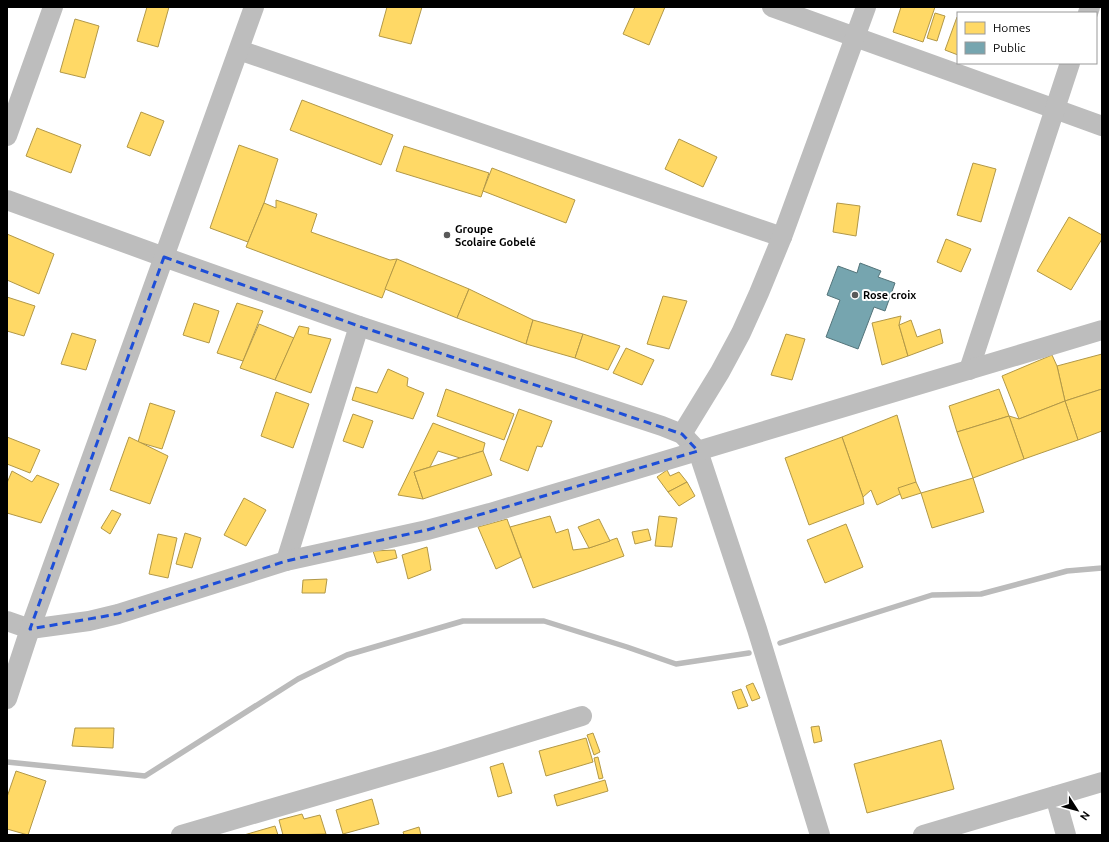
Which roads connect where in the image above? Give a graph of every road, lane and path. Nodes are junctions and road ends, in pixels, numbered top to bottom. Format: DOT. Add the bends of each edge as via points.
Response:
graph roads {
  1 [pos="53,7"];
  2 [pos="254,7"];
  3 [pos="772,7"];
  4 [pos="866,7"];
  5 [pos="856,36"];
  6 [pos="239,50"];
  7 [pos="1070,64"];
  8 [pos="1054,109"];
  9 [pos="1102,126"];
  10 [pos="7,136"];
  11 [pos="7,200"];
  12 [pos="782,237"];
  13 [pos="164,258"];
  14 [pos="359,326"];
  15 [pos="1102,330"];
  16 [pos="969,370"];
  17 [pos="682,434"];
  18 [pos="698,451"];
  19 [pos="286,561"];
  20 [pos="7,621"];
  21 [pos="30,629"];
  22 [pos="7,699"];
  23 [pos="582,716"];
  24 [pos="1102,782"];
  25 [pos="1055,796"];
  26 [pos="181,835"];
  27 [pos="820,835"];
  28 [pos="924,835"];
  29 [pos="1066,835"];
  1 -- 10 [label="street"];
  2 -- 6 [label="street"];
  3 -- 5 [label="street"];
  4 -- 5 [label="street"];
  5 -- 8 [label="street"];
  5 -- 12 [label="street"];
  6 -- 12 [label="street"];
  6 -- 13 [label="street"];
  7 -- 8 [label="street"];
  8 -- 9 [label="street"];
  8 -- 16 [label="street"];
  11 -- 13 [label="street"];
  12 -- 17 [label="street" via="741,333"];
  13 -- 14 [label="street"];
  13 -- 21 [label="street"];
  14 -- 17 [label="street"];
  14 -- 19 [label="street"];
  15 -- 16 [label="street"];
  16 -- 18 [label="street"];
  17 -- 18 [label="street"];
  18 -- 19 [label="street" via="427,530"];
  18 -- 27 [label="street" via="757,629"];
  19 -- 21 [label="street" via="118,614 89,621"];
  20 -- 21 [label="street"];
  21 -- 22 [label="street"];
  23 -- 26 [label="street"];
  24 -- 25 [label="street"];
  25 -- 28 [label="street"];
  25 -- 29 [label="street"];
}
